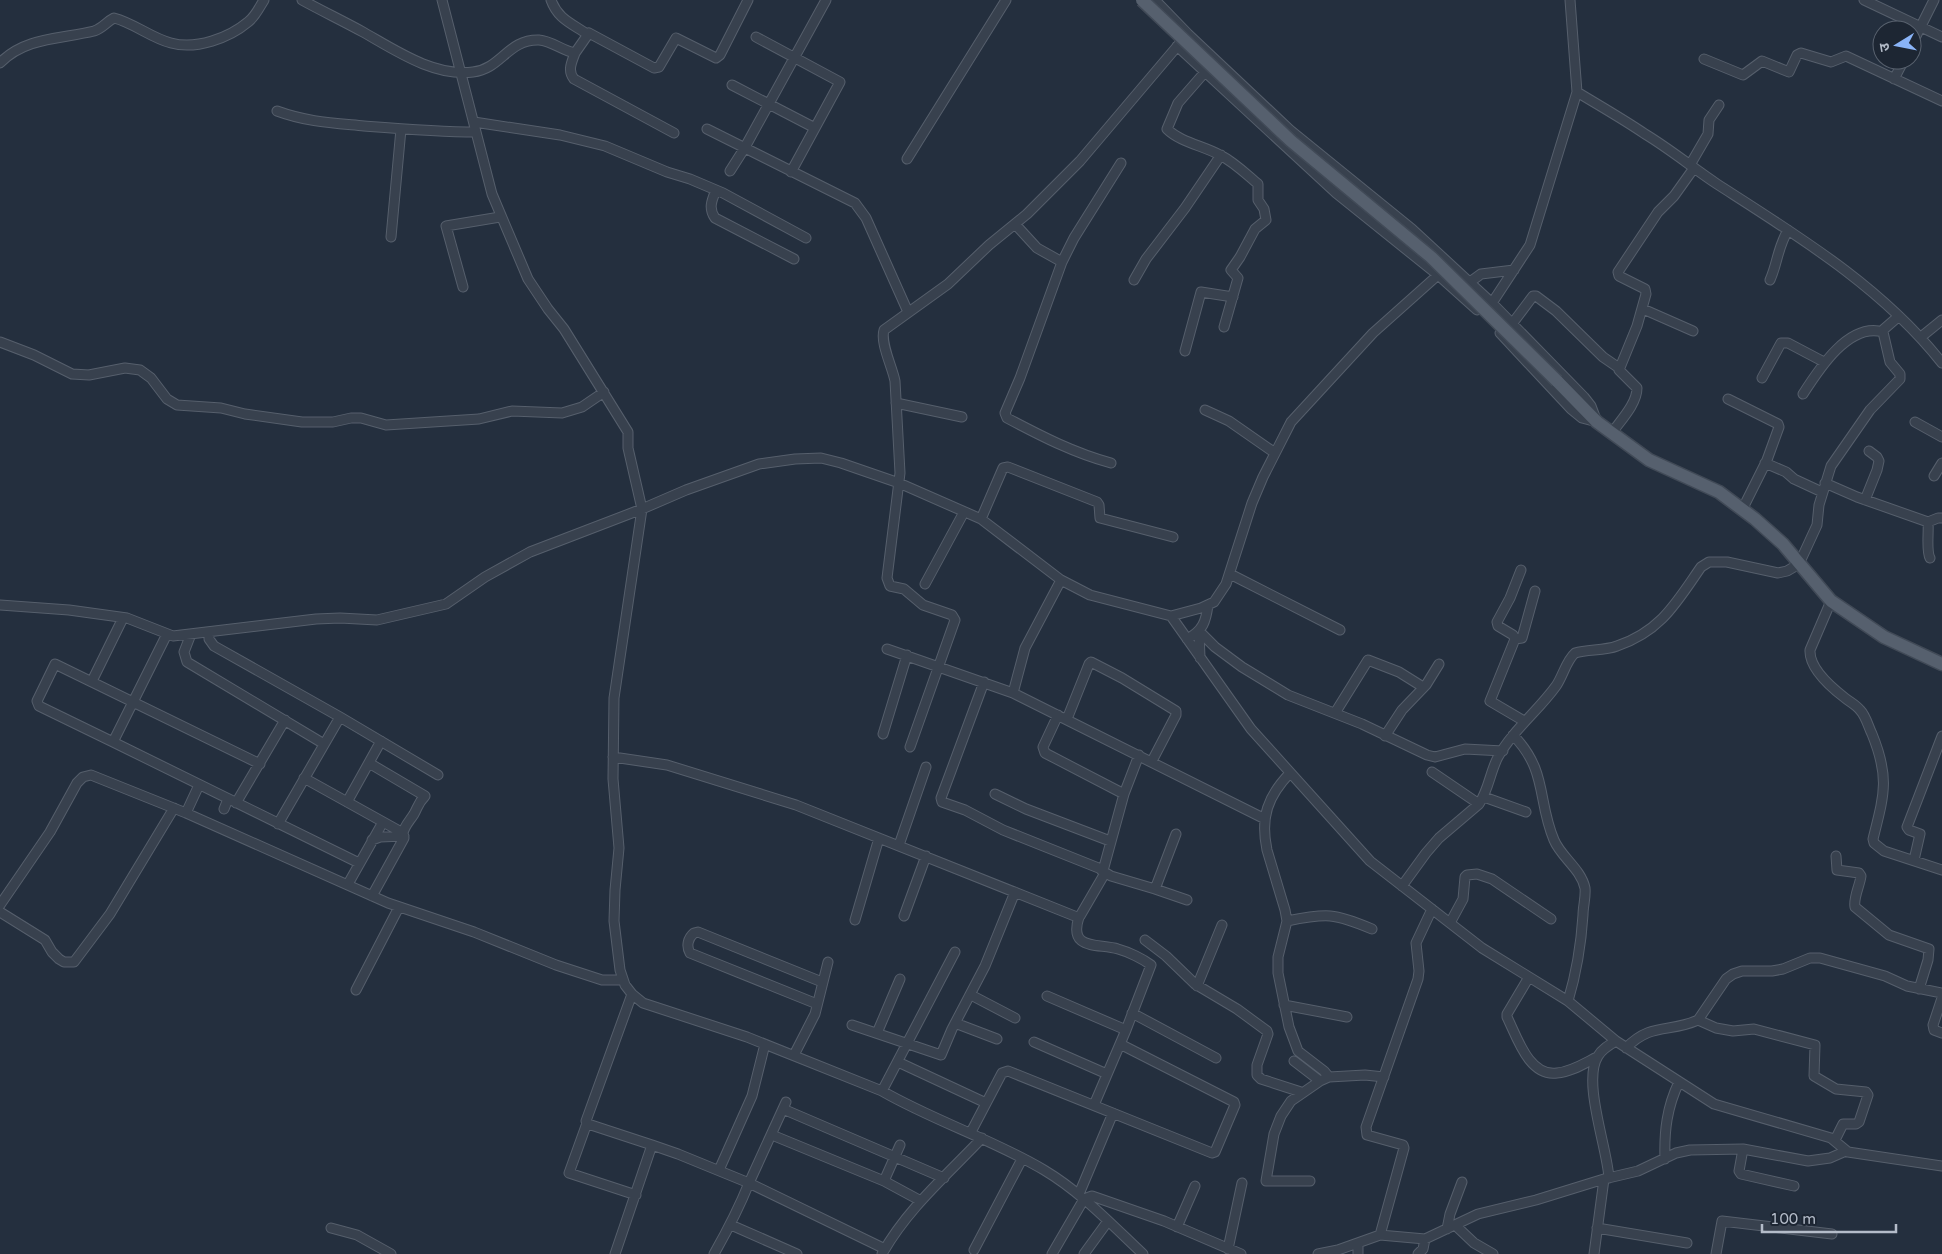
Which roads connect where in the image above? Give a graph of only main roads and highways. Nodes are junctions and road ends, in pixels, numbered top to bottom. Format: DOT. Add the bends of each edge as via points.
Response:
graph roads {
  1 [pos="1142,0"];
  2 [pos="1942,664"];
  1 -- 2 [label="main road, bridge" via="1291,141 1431,257 1611,434 1649,460 1720,492 1782,544 1831,600 1884,636"];
}
